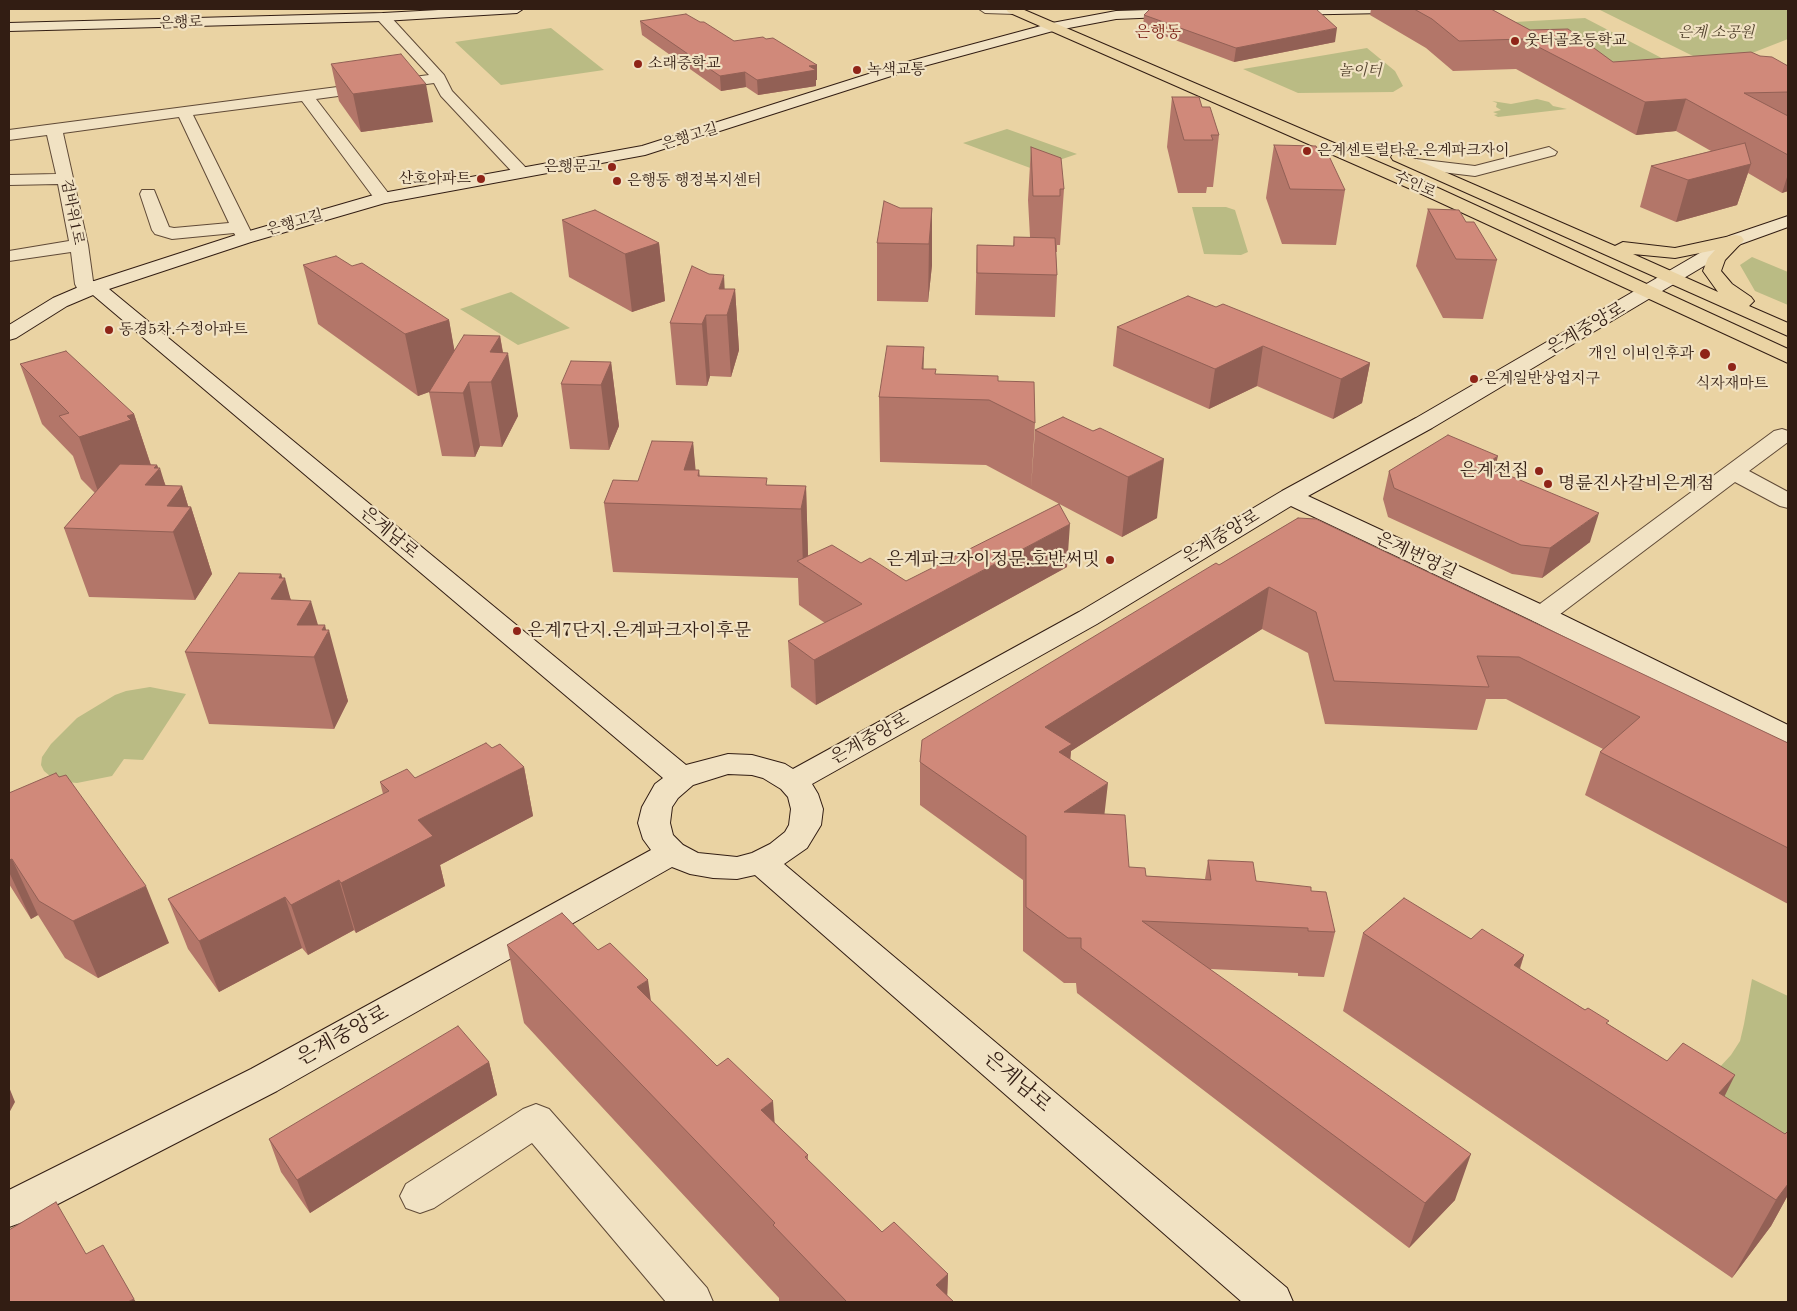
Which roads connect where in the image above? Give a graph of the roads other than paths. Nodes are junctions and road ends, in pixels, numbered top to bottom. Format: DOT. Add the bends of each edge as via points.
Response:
graph roads {
  1 [pos="517,9"];
  2 [pos="984,9"];
  3 [pos="1013,9"];
  4 [pos="1042,9"];
  5 [pos="1385,9"];
  6 [pos="1265,12"];
  7 [pos="1198,13"];
  8 [pos="383,17"];
  9 [pos="1077,22"];
  10 [pos="1052,27"];
  11 [pos="9,28"];
  12 [pos="1140,47"];
  13 [pos="439,78"];
  14 [pos="305,94"];
  15 [pos="184,111"];
  16 [pos="54,129"];
  17 [pos="9,135"];
  18 [pos="1382,150"];
  19 [pos="1549,152"];
  20 [pos="1416,164"];
  21 [pos="1475,171"];
  22 [pos="522,173"];
  23 [pos="9,180"];
  24 [pos="66,180"];
  25 [pos="148,194"];
  26 [pos="383,198"];
  27 [pos="1493,198"];
  28 [pos="1788,221"];
  29 [pos="1553,224"];
  30 [pos="242,233"];
  31 [pos="1734,240"];
  32 [pos="79,245"];
  33 [pos="9,256"];
  34 [pos="1670,278"];
  35 [pos="95,287"];
  36 [pos="1650,292"];
  37 [pos="1780,326"];
  38 [pos="9,334"];
  39 [pos="1788,357"];
  40 [pos="1782,436"];
  41 [pos="1733,472"];
  42 [pos="1290,496"];
  43 [pos="1788,501"];
  44 [pos="1542,615"];
  45 [pos="1788,737"];
  46 [pos="682,778"];
  47 [pos="792,782"];
  48 [pos="672,853"];
  49 [pos="761,862"];
  50 [pos="420,1196"];
  51 [pos="9,1209"];
  52 [pos="692,1302"];
  53 [pos="1272,1302"];
  1 -- 8 [label="street, 은행로"];
  2 -- 3 [label="street"];
  3 -- 10 [label="main road, 수인로"];
  4 -- 9 [label="main road"];
  5 -- 6 [label="street"];
  7 -- 9 [label="street, 은행고길" via="1122,15"];
  8 -- 11 [label="street, 은행로"];
  8 -- 13 [label="street"];
  9 -- 10 [label="street, 은행고길"];
  9 -- 12 [label="main road"];
  10 -- 22 [label="street, 은행고길" via="908,66 645,150"];
  10 -- 36 [label="main road, 수인로" via="1418,186"];
  13 -- 14 [label="street"];
  13 -- 22 [label="street" via="446,93"];
  14 -- 15 [label="street"];
  14 -- 26 [label="street"];
  15 -- 16 [label="street"];
  15 -- 30 [label="street"];
  16 -- 17 [label="street"];
  16 -- 24 [label="street, 검바위1로"];
  18 -- 20 [label="main road, 수인로"];
  19 -- 21 [label="street"];
  20 -- 21 [label="street"];
  20 -- 27 [label="main road, 수인로"];
  21 -- 27 [label="street" via="1475,182"];
  22 -- 26 [label="street, 은행고길"];
  23 -- 24 [label="street"];
  24 -- 32 [label="street, 검바위1로"];
  25 -- 30 [label="street" via="161,230 172,234"];
  26 -- 30 [label="street, 은행고길"];
  27 -- 29 [label="main road, 수인로"];
  28 -- 31 [label="street"];
  29 -- 31 [label="main road" via="1624,247 1657,252 1681,252"];
  29 -- 34 [label="main road, 수인로"];
  30 -- 35 [label="street, 은행고길"];
  31 -- 34 [label="street, 은계중앙로"];
  31 -- 37 [label="main road" via="1717,258 1712,271 1732,294 1758,308"];
  32 -- 33 [label="street"];
  32 -- 35 [label="street, 검바위1로" via="84,284"];
  34 -- 36 [label="street, 은계중앙로"];
  34 -- 37 [label="main road, 수인로"];
  35 -- 38 [label="street, 은행고길" via="60,302"];
  35 -- 46 [label="street, 은계남로"];
  36 -- 39 [label="main road, 수인로"];
  36 -- 42 [label="street, 은계중앙로" via="1424,423"];
  40 -- 41 [label="street"];
  41 -- 43 [label="street"];
  41 -- 44 [label="street"];
  42 -- 44 [label="street, 은계번영길"];
  42 -- 47 [label="street, 은계중앙로" via="1088,618"];
  44 -- 45 [label="street, 은계번영길"];
  46 -- 47 [label="street" via="720,766 752,765 774,771"];
  46 -- 48 [label="street" via="666,791 656,807 654,823 659,839"];
  47 -- 49 [label="street" via="802,794 807,809 805,825 796,840"];
  48 -- 49 [label="street" via="690,863 713,868 737,868"];
  48 -- 51 [label="street, 은계중앙로" via="264,1080"];
  49 -- 53 [label="street, 은계남로"];
  50 -- 52 [label="street" via="536,1120"];
}
